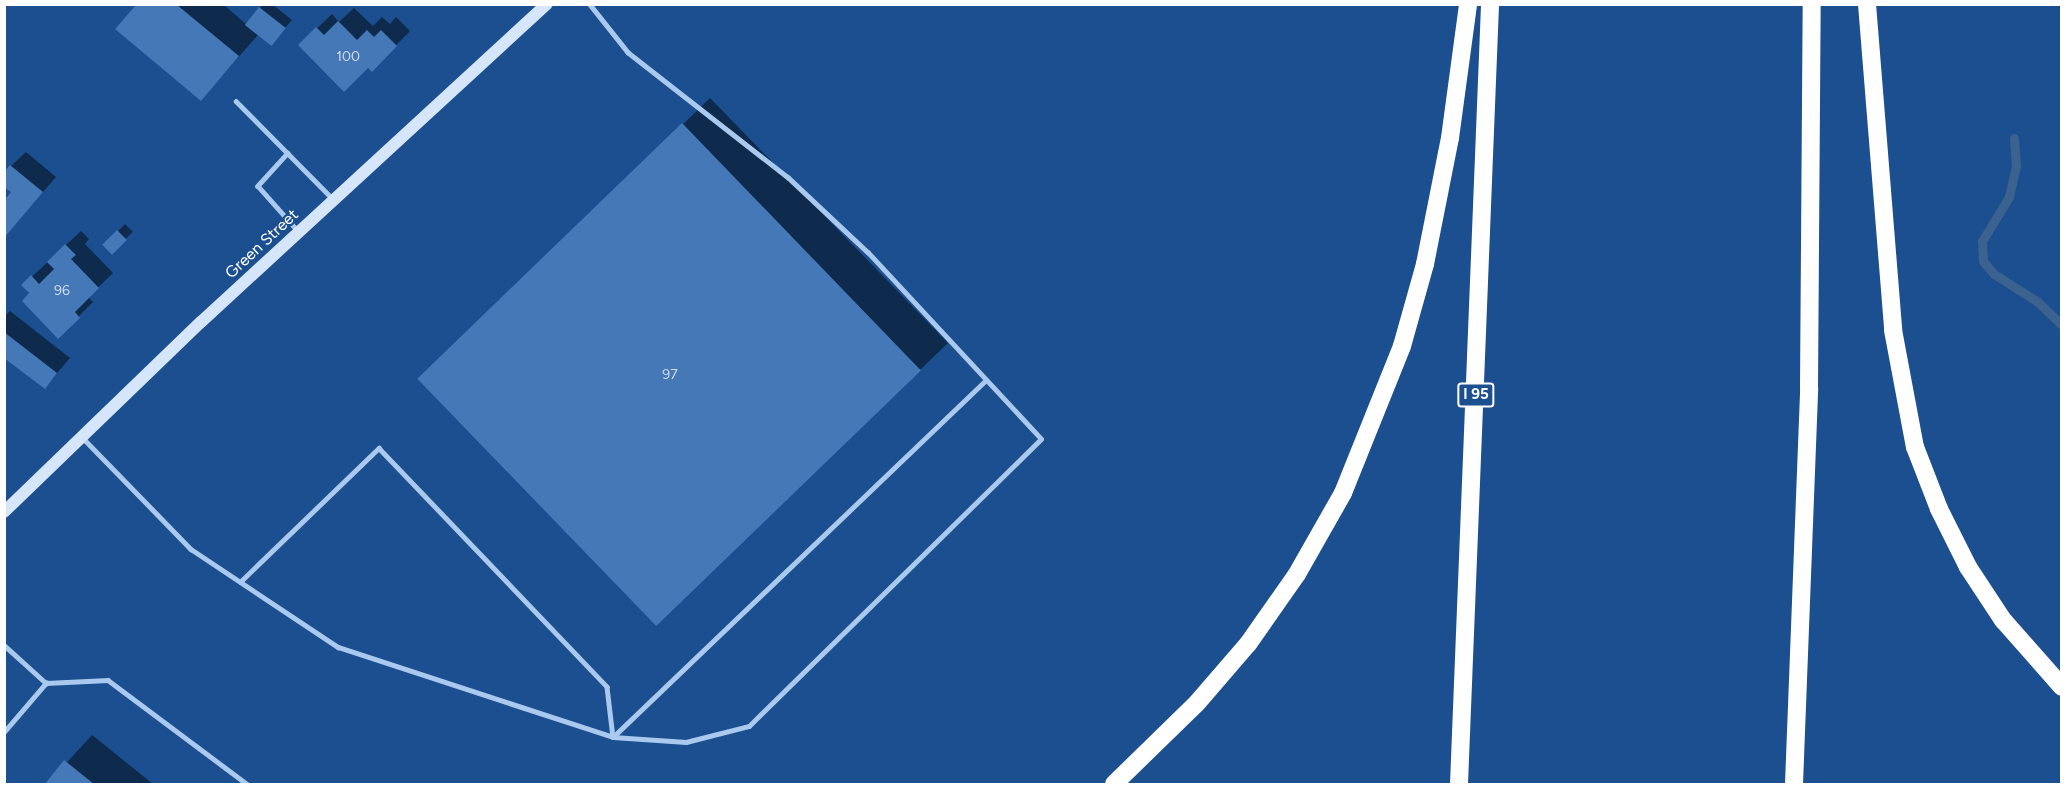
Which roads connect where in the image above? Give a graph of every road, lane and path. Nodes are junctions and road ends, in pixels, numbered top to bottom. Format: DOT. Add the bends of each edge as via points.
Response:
graph roads {
  1 [pos="547,4"];
  2 [pos="589,4"];
  3 [pos="1468,4"];
  4 [pos="1490,4"];
  5 [pos="1812,4"];
  6 [pos="1867,4"];
  7 [pos="236,101"];
  8 [pos="288,153"];
  9 [pos="334,200"];
  10 [pos="299,232"];
  11 [pos="985,381"];
  12 [pos="82,437"];
  13 [pos="4,512"];
  14 [pos="240,582"];
  15 [pos="4,645"];
  16 [pos="46,683"];
  17 [pos="2061,687"];
  18 [pos="4,732"];
  19 [pos="613,737"];
  20 [pos="246,784"];
  21 [pos="1114,784"];
  22 [pos="1459,784"];
  23 [pos="1794,784"];
  1 -- 9 [label="main road, Green Street"];
  2 -- 11 [label="lane" via="628,53 788,178 868,253"];
  3 -- 21 [label="highway" via="1450,138 1425,264 1402,346 1353,471 1313,549 1264,622 1197,703"];
  4 -- 22 [label="highway, I 95" via="1486,188"];
  5 -- 23 [label="highway" via="1810,377"];
  6 -- 17 [label="highway" via="1893,330 1915,447 1939,509 1968,567 2003,620"];
  7 -- 8 [label="lane"];
  8 -- 9 [label="lane"];
  8 -- 10 [label="lane" via="258,186"];
  9 -- 10 [label="main road, Green Street"];
  10 -- 12 [label="main road, Green Street"];
  11 -- 19 [label="lane"];
  11 -- 19 [label="lane" via="1041,439 749,726 687,742"];
  12 -- 13 [label="main road, Green Street"];
  12 -- 14 [label="lane" via="191,549"];
  14 -- 19 [label="lane" via="338,646"];
  14 -- 19 [label="lane" via="379,448 607,687"];
  15 -- 16 [label="lane"];
  16 -- 18 [label="lane"];
  16 -- 20 [label="lane" via="108,680"];
}
